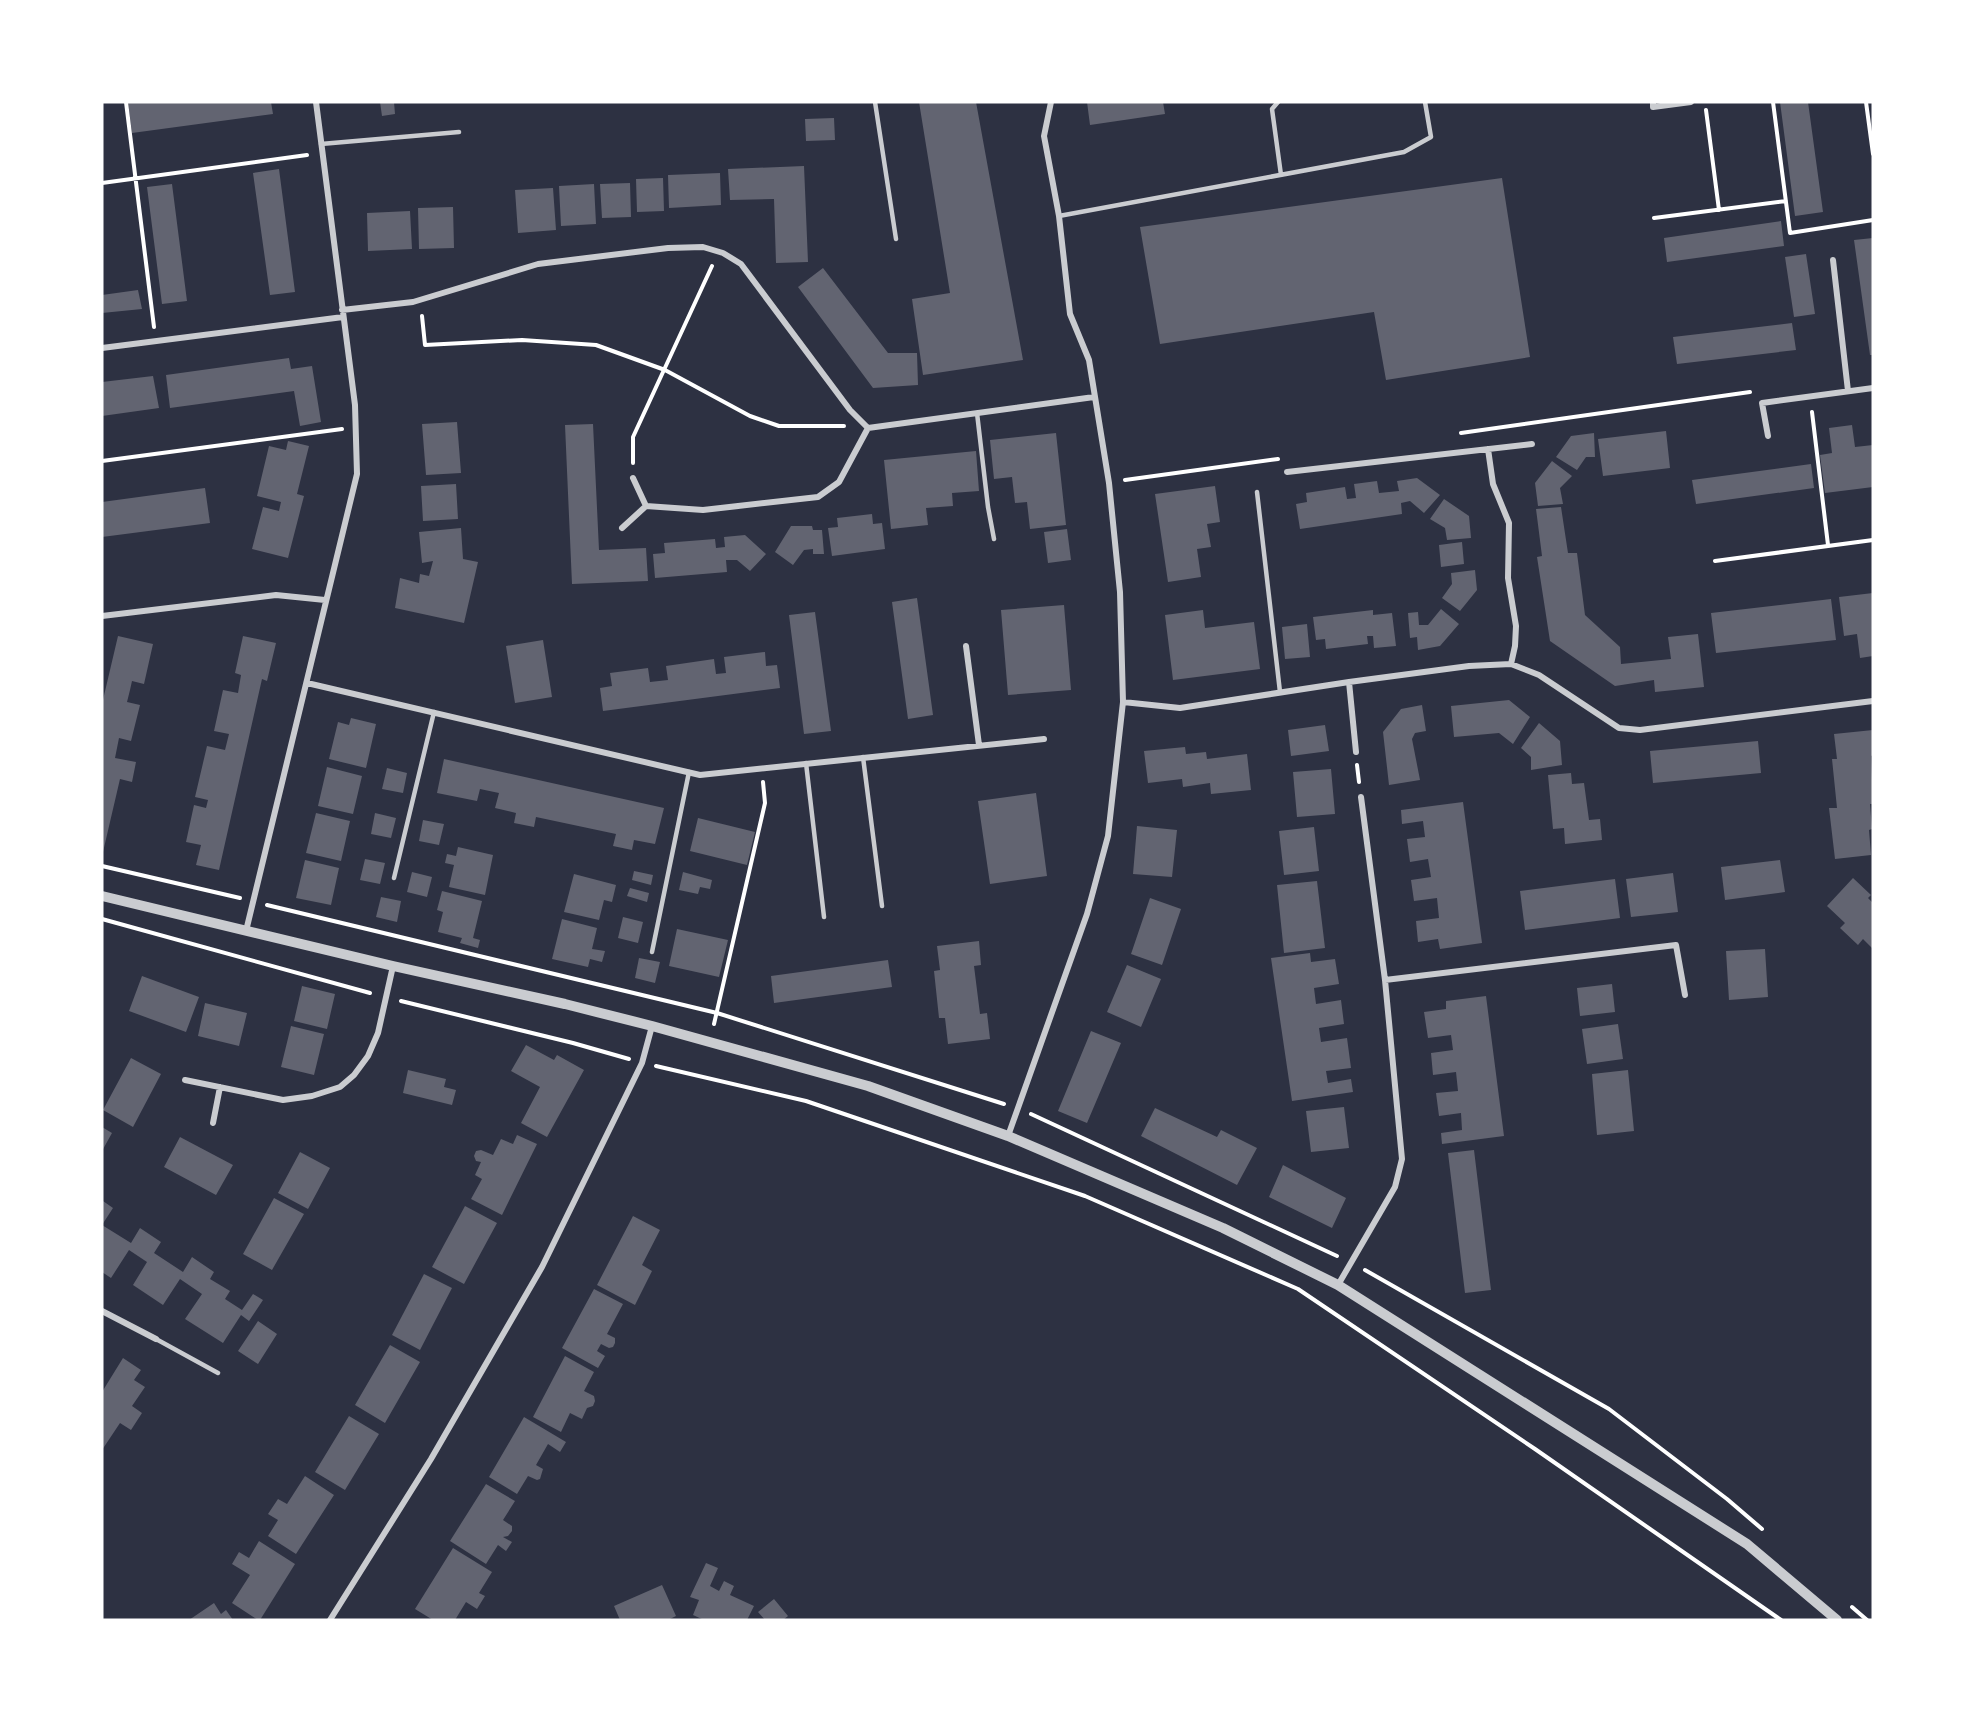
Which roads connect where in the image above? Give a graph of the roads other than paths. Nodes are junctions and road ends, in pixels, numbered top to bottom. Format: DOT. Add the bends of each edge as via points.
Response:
graph roads {
  1 [pos="316,102"];
  2 [pos="875,102"];
  3 [pos="1051,102"];
  4 [pos="1278,102"];
  5 [pos="1425,102"];
  6 [pos="1653,102"];
  7 [pos="1691,102"];
  8 [pos="459,132"];
  9 [pos="321,144"];
  10 [pos="1281,175"];
  11 [pos="1059,216"];
  12 [pos="896,239"];
  13 [pos="1833,260"];
  14 [pos="342,309"];
  15 [pos="343,317"];
  16 [pos="102,348"];
  17 [pos="1873,388"];
  18 [pos="1848,391"];
  19 [pos="1094,397"];
  20 [pos="977,413"];
  21 [pos="868,428"];
  22 [pos="1768,436"];
  23 [pos="1532,444"];
  24 [pos="1488,449"];
  25 [pos="1287,472"];
  26 [pos="633,478"];
  27 [pos="1257,492"];
  28 [pos="646,506"];
  29 [pos="622,528"];
  30 [pos="994,539"];
  31 [pos="325,600"];
  32 [pos="102,616"];
  33 [pos="966,646"];
  34 [pos="1511,664"];
  35 [pos="307,682"];
  36 [pos="1349,682"];
  37 [pos="1280,692"];
  38 [pos="1873,701"];
  39 [pos="1123,702"];
  40 [pos="434,712"];
  41 [pos="1044,739"];
  42 [pos="979,745"];
  43 [pos="1356,752"];
  44 [pos="863,757"];
  45 [pos="806,763"];
  46 [pos="689,772"];
  47 [pos="1361,797"];
  48 [pos="394,878"];
  49 [pos="102,896"];
  50 [pos="882,906"];
  51 [pos="824,917"];
  52 [pos="246,930"];
  53 [pos="652,952"];
  54 [pos="393,966"];
  55 [pos="1385,980"];
  56 [pos="1685,995"];
  57 [pos="652,1026"];
  58 [pos="185,1080"];
  59 [pos="220,1088"];
  60 [pos="213,1123"];
  61 [pos="1008,1136"];
  62 [pos="1338,1285"];
  63 [pos="102,1311"];
  64 [pos="156,1339"];
  65 [pos="218,1373"];
  66 [pos="330,1620"];
  67 [pos="1837,1620"];
  1 -- 9 [label="street"];
  2 -- 12 [label="lane"];
  3 -- 11 [label="street" via="1044,136"];
  4 -- 10 [label="lane" via="1272,109"];
  5 -- 10 [label="lane" via="1431,137 1404,152"];
  6 -- 7 [label="street" via="1653,106"];
  8 -- 9 [label="lane"];
  9 -- 14 [label="street"];
  10 -- 11 [label="lane"];
  11 -- 19 [label="street" via="1070,314 1089,360"];
  13 -- 18 [label="street"];
  14 -- 15 [label="street"];
  14 -- 21 [label="street" via="420,300 538,264 703,247 741,264 849,410"];
  15 -- 16 [label="street"];
  15 -- 31 [label="street" via="356,405 357,474"];
  17 -- 18 [label="street"];
  18 -- 22 [label="street" via="1762,403"];
  19 -- 20 [label="street"];
  19 -- 39 [label="street" via="1109,483 1120,592"];
  20 -- 21 [label="street"];
  20 -- 30 [label="lane"];
  21 -- 28 [label="street" via="839,482 818,497 703,510"];
  23 -- 24 [label="street"];
  24 -- 25 [label="street"];
  24 -- 34 [label="street" via="1493,484 1509,523 1508,578 1516,626"];
  26 -- 28 [label="street"];
  27 -- 37 [label="lane"];
  28 -- 29 [label="street"];
  31 -- 32 [label="street" via="276,595"];
  31 -- 35 [label="street"];
  33 -- 42 [label="street"];
  34 -- 36 [label="street"];
  34 -- 38 [label="street" via="1539,675 1619,728 1640,730"];
  35 -- 40 [label="street"];
  35 -- 52 [label="street"];
  36 -- 37 [label="street"];
  36 -- 43 [label="street"];
  37 -- 39 [label="street" via="1180,708"];
  39 -- 61 [label="street" via="1108,836 1087,914"];
  40 -- 46 [label="street"];
  40 -- 48 [label="lane"];
  41 -- 42 [label="street"];
  42 -- 44 [label="street"];
  44 -- 45 [label="street"];
  44 -- 50 [label="lane"];
  45 -- 46 [label="street" via="700,775"];
  45 -- 51 [label="lane"];
  46 -- 53 [label="lane"];
  47 -- 55 [label="street"];
  49 -- 52 [label="street"];
  52 -- 54 [label="street"];
  54 -- 57 [label="street"];
  54 -- 59 [label="street" via="378,1033 368,1056 340,1087 283,1100"];
  55 -- 56 [label="street" via="1676,945"];
  55 -- 62 [label="street" via="1402,1160 1395,1187"];
  57 -- 61 [label="street" via="868,1086"];
  57 -- 66 [label="street" via="642,1063 542,1267 431,1459"];
  58 -- 59 [label="street"];
  59 -- 60 [label="street"];
  61 -- 62 [label="street" via="1223,1228"];
  62 -- 67 [label="street" via="1747,1544"];
  63 -- 64 [label="street"];
  64 -- 65 [label="lane"];
}
